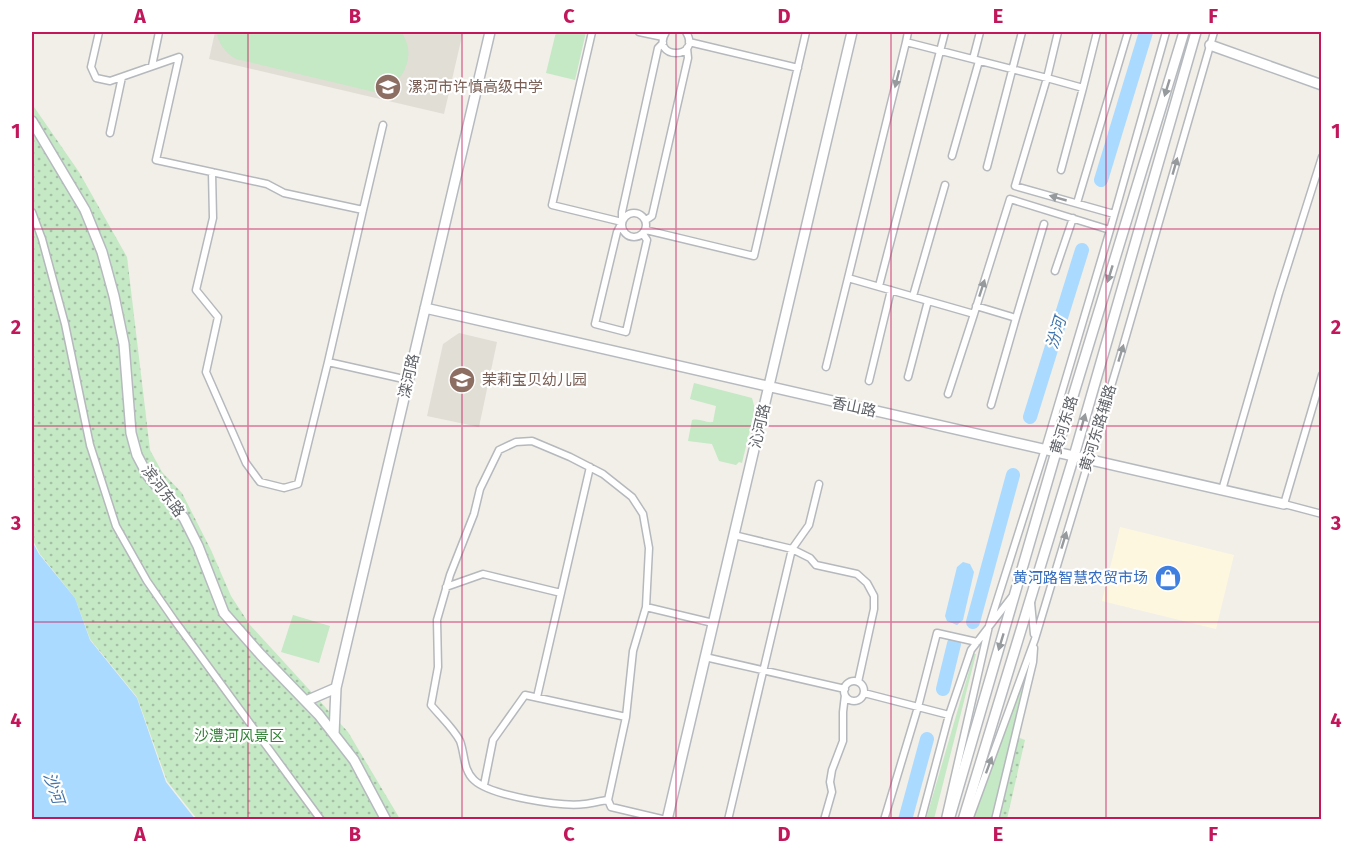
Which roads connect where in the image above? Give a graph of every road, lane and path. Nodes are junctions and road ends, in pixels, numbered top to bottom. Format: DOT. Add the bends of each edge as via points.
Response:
graph roads {
  1 [pos="99,32"];
  2 [pos="159,32"];
  3 [pos="490,32"];
  4 [pos="592,32"];
  5 [pos="639,32"];
  6 [pos="806,32"];
  7 [pos="852,32"];
  8 [pos="908,32"];
  9 [pos="945,32"];
  10 [pos="980,32"];
  11 [pos="1022,32"];
  12 [pos="1058,32"];
  13 [pos="1097,32"];
  14 [pos="1128,32"];
  15 [pos="1166,32"];
  16 [pos="1183,32"];
  17 [pos="1196,32"];
  18 [pos="1214,32"];
  19 [pos="665,35"];
  20 [pos="688,38"];
  21 [pos="906,42"];
  22 [pos="1210,45"];
  23 [pos="940,51"];
  24 [pos="976,60"];
  25 [pos="152,66"];
  26 [pos="798,68"];
  27 [pos="1014,70"];
  28 [pos="123,77"];
  29 [pos="1047,78"];
  30 [pos="1322,85"];
  31 [pos="1083,88"];
  32 [pos="32,121"];
  33 [pos="383,125"];
  34 [pos="110,133"];
  35 [pos="952,156"];
  36 [pos="1322,157"];
  37 [pos="987,167"];
  38 [pos="1061,170"];
  39 [pos="212,172"];
  40 [pos="945,186"];
  41 [pos="1077,203"];
  42 [pos="363,210"];
  43 [pos="32,212"];
  44 [pos="1114,214"];
  45 [pos="1072,218"];
  46 [pos="646,220"];
  47 [pos="622,222"];
  48 [pos="1044,224"];
  49 [pos="1110,230"];
  50 [pos="644,232"];
  51 [pos="1055,271"];
  52 [pos="848,278"];
  53 [pos="879,286"];
  54 [pos="891,290"];
  55 [pos="913,296"];
  56 [pos="928,301"];
  57 [pos="976,306"];
  58 [pos="425,308"];
  59 [pos="974,314"];
  60 [pos="1016,318"];
  61 [pos="328,362"];
  62 [pos="826,367"];
  63 [pos="1322,375"];
  64 [pos="908,377"];
  65 [pos="408,380"];
  66 [pos="869,381"];
  67 [pos="769,388"];
  68 [pos="948,394"];
  69 [pos="991,405"];
  70 [pos="1045,449"];
  71 [pos="1056,452"];
  72 [pos="1074,456"];
  73 [pos="1088,459"];
  74 [pos="590,467"];
  75 [pos="819,484"];
  76 [pos="1222,490"];
  77 [pos="1284,504"];
  78 [pos="1322,514"];
  79 [pos="734,535"];
  80 [pos="792,549"];
  81 [pos="446,587"];
  82 [pos="1016,592"];
  83 [pos="561,593"];
  84 [pos="1030,596"];
  85 [pos="646,607"];
  86 [pos="713,623"];
  87 [pos="988,626"];
  88 [pos="1035,639"];
  89 [pos="977,642"];
  90 [pos="705,657"];
  91 [pos="764,670"];
  92 [pos="858,682"];
  93 [pos="336,688"];
  94 [pos="845,692"];
  95 [pos="864,693"];
  96 [pos="537,698"];
  97 [pos="306,701"];
  98 [pos="918,707"];
  99 [pos="949,715"];
  100 [pos="626,717"];
  101 [pos="334,734"];
  102 [pos="484,785"];
  103 [pos="608,800"];
  104 [pos="321,819"];
  105 [pos="386,819"];
  106 [pos="666,819"];
  107 [pos="728,819"];
  108 [pos="824,819"];
  109 [pos="884,819"];
  110 [pos="921,819"];
  111 [pos="947,819"];
  112 [pos="963,819"];
  113 [pos="969,819"];
  114 [pos="995,819"];
  1 -- 28 [label="street" via="91,67 96,78 111,81"];
  2 -- 25 [label="street"];
  3 -- 58 [label="street, 滦河路"];
  4 -- 47 [label="street" via="552,205"];
  5 -- 19 [label="street"];
  6 -- 26 [label="street"];
  7 -- 67 [label="street, 沁河路"];
  8 -- 21 [label="street"];
  9 -- 23 [label="street"];
  10 -- 24 [label="street"];
  11 -- 27 [label="street"];
  12 -- 29 [label="street"];
  13 -- 31 [label="street"];
  14 -- 41 [label="street"];
  15 -- 44 [label="street"];
  16 -- 71 [label="street, 黄河东路, one-way"];
  72 -- 17 [label="street, 黄河东路, one-way"];
  18 -- 22 [label="street, 黄河东路辅路"];
  19 -- 20 [label="street" via="666,50 675,54 683,52"];
  19 -- 47 [label="street" via="658,48"];
  20 -- 26 [label="street"];
  20 -- 46 [label="street" via="688,58 655,205 652,216"];
  21 -- 23 [label="street"];
  21 -- 52 [label="street, one-way"];
  22 -- 30 [label="street"];
  73 -- 22 [label="street, 黄河东路辅路, one-way"];
  23 -- 24 [label="street"];
  23 -- 53 [label="street"];
  24 -- 27 [label="street"];
  24 -- 35 [label="street"];
  25 -- 28 [label="street"];
  25 -- 39 [label="street" via="179,57 156,160"];
  26 -- 50 [label="street" via="754,256"];
  27 -- 29 [label="street"];
  27 -- 37 [label="street"];
  28 -- 34 [label="street"];
  29 -- 31 [label="street"];
  41 -- 29 [label="street, one-way" via="1015,186"];
  31 -- 38 [label="street"];
  32 -- 97 [label="street, 滨河东路" via="86,210 102,252 124,344 130,433 137,455 148,476 184,518 224,614"];
  33 -- 42 [label="street"];
  36 -- 76 [label="street"];
  39 -- 42 [label="street" via="267,184 287,194"];
  39 -- 61 [label="street" via="213,218 196,290 218,317 206,372 246,463 260,482 284,488 298,484"];
  40 -- 55 [label="street"];
  41 -- 44 [label="street"];
  42 -- 61 [label="street"];
  43 -- 104 [label="street" via="65,324 90,446 116,526 174,620"];
  44 -- 49 [label="street"];
  45 -- 49 [label="street"];
  45 -- 51 [label="street"];
  57 -- 45 [label="street, one-way" via="1010,199"];
  46 -- 47 [label="street" via="634,213"];
  46 -- 50 [label="street"];
  47 -- 50 [label="street" via="622,230 629,237"];
  47 -- 50 [label="street" via="595,324 626,332 646,240"];
  48 -- 60 [label="street"];
  49 -- 70 [label="street"];
  52 -- 53 [label="street"];
  52 -- 62 [label="street"];
  53 -- 54 [label="street"];
  54 -- 55 [label="street"];
  54 -- 66 [label="street"];
  55 -- 56 [label="street"];
  56 -- 59 [label="street"];
  56 -- 64 [label="street"];
  57 -- 59 [label="street"];
  57 -- 60 [label="street"];
  58 -- 65 [label="street, 滦河路"];
  58 -- 67 [label="street, 香山路"];
  59 -- 68 [label="street"];
  60 -- 69 [label="street"];
  61 -- 65 [label="street"];
  63 -- 77 [label="street"];
  65 -- 93 [label="street, 滦河路"];
  67 -- 70 [label="street, 香山路"];
  67 -- 79 [label="street, 沁河路"];
  70 -- 71 [label="street, 香山路"];
  70 -- 87 [label="street"];
  71 -- 72 [label="street, 香山路"];
  71 -- 82 [label="street, 黄河东路"];
  72 -- 73 [label="street, 香山路"];
  72 -- 84 [label="street, 黄河东路"];
  73 -- 76 [label="street, 香山路"];
  88 -- 73 [label="street, 黄河东路辅路, one-way"];
  74 -- 81 [label="street" via="532,441 516,442 500,450 480,489"];
  74 -- 83 [label="street"];
  74 -- 85 [label="street" via="632,497 643,514 649,548"];
  75 -- 80 [label="street" via="809,525"];
  76 -- 77 [label="street, 香山路"];
  77 -- 78 [label="street"];
  79 -- 80 [label="street"];
  79 -- 86 [label="street, 沁河路"];
  80 -- 91 [label="street"];
  80 -- 92 [label="street" via="816,565 857,574 874,596"];
  81 -- 83 [label="street" via="483,574"];
  81 -- 102 [label="street" via="437,620 438,667 431,705 460,741 465,767 474,780"];
  82 -- 87 [label="street"];
  82 -- 111 [label="street, 黄河东路, one-way"];
  83 -- 96 [label="street"];
  84 -- 88 [label="street"];
  84 -- 112 [label="street, 黄河东路"];
  85 -- 86 [label="street"];
  85 -- 100 [label="street" via="633,651"];
  86 -- 90 [label="street, 沁河路"];
  87 -- 89 [label="street"];
  87 -- 111 [label="street"];
  113 -- 88 [label="street, 黄河东路辅路, one-way"];
  88 -- 114 [label="street" via="1033,662"];
  89 -- 98 [label="street" via="937,633"];
  89 -- 99 [label="street"];
  90 -- 91 [label="street"];
  90 -- 106 [label="street, 沁河路"];
  91 -- 94 [label="street"];
  91 -- 107 [label="street"];
  92 -- 94 [label="street" via="852,681"];
  92 -- 95 [label="street"];
  93 -- 97 [label="street"];
  93 -- 101 [label="street, 滦河路"];
  94 -- 95 [label="street" via="849,700 855,701"];
  94 -- 108 [label="street" via="843,741 832,770 832,792"];
  95 -- 98 [label="street"];
  96 -- 100 [label="street"];
  96 -- 102 [label="street" via="525,695 493,740"];
  97 -- 101 [label="street, 滨河东路"];
  98 -- 99 [label="street"];
  98 -- 109 [label="street"];
  99 -- 110 [label="street"];
  100 -- 103 [label="street"];
  101 -- 105 [label="street, 滨河东路" via="354,760"];
  102 -- 103 [label="street" via="556,804"];
  103 -- 106 [label="street" via="611,807"];
}
